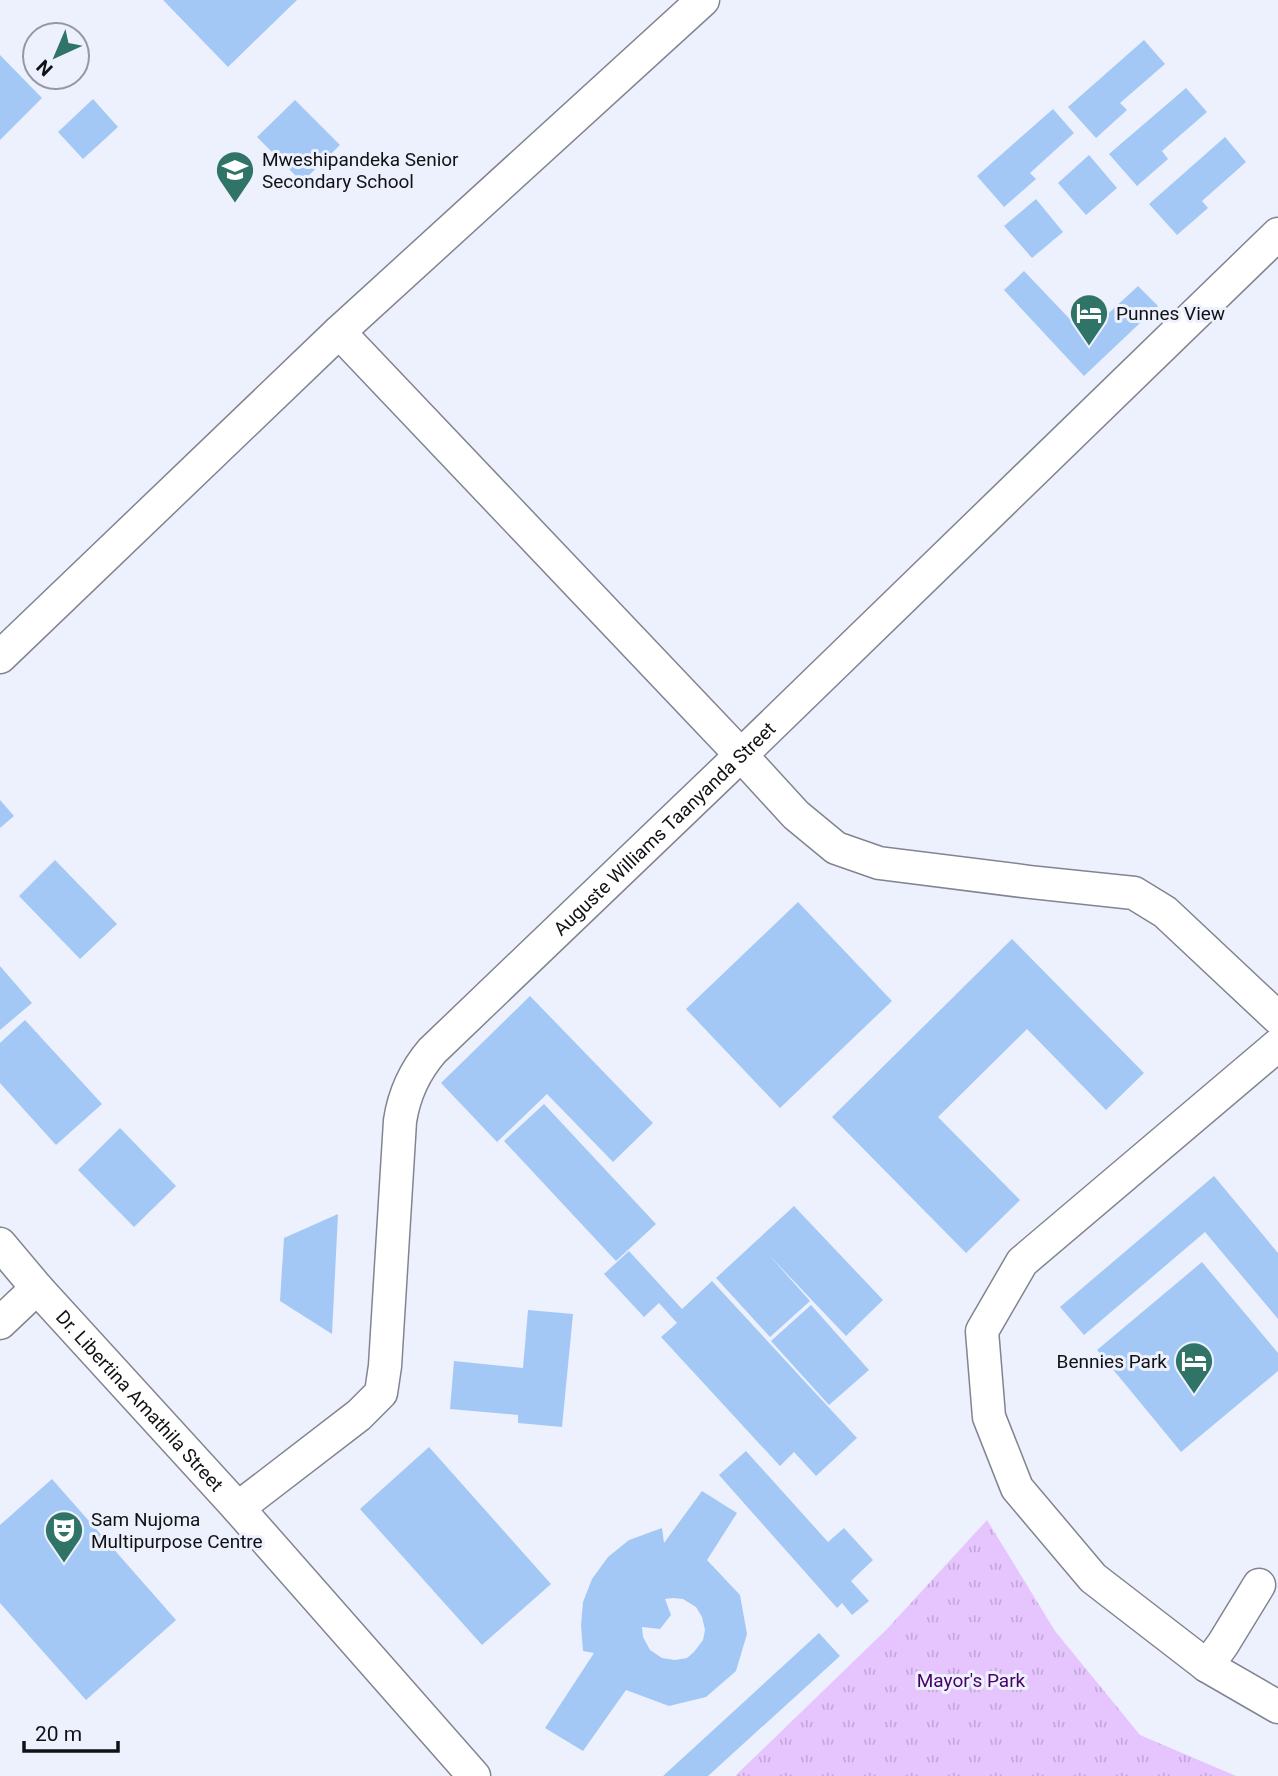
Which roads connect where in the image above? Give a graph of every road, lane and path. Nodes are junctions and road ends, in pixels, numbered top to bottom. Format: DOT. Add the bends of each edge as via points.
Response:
graph roads {
  1 [pos="703,0"];
  2 [pos="1278,234"];
  3 [pos="339,332"];
  4 [pos="0,657"];
  5 [pos="741,755"];
  6 [pos="1278,1018"];
  7 [pos="1278,1045"];
  8 [pos="0,1244"];
  9 [pos="37,1288"];
  10 [pos="0,1323"];
  11 [pos="238,1508"];
  12 [pos="1259,1585"];
  13 [pos="1207,1665"];
  14 [pos="1278,1707"];
  15 [pos="474,1776"];
  1 -- 3 [label="street"];
  2 -- 5 [label="street, Auguste Williams Taanyanda Street"];
  3 -- 4 [label="street"];
  3 -- 5 [label="street"];
  5 -- 6 [label="street" via="796,816 847,852 879,863 1134,893 1166,912"];
  5 -- 11 [label="street, Auguste Williams Taanyanda Street" via="419,1067 402,1102 381,1393"];
  7 -- 13 [label="street" via="1022,1262 982,1331 989,1417 1017,1488 1093,1578"];
  8 -- 9 [label="street, Dr. Libertina Amathila Street"];
  9 -- 10 [label="street"];
  9 -- 11 [label="street, Dr. Libertina Amathila Street"];
  11 -- 15 [label="street, Dr. Libertina Amathila Street"];
  12 -- 13 [label="street"];
  13 -- 14 [label="street"];
}
